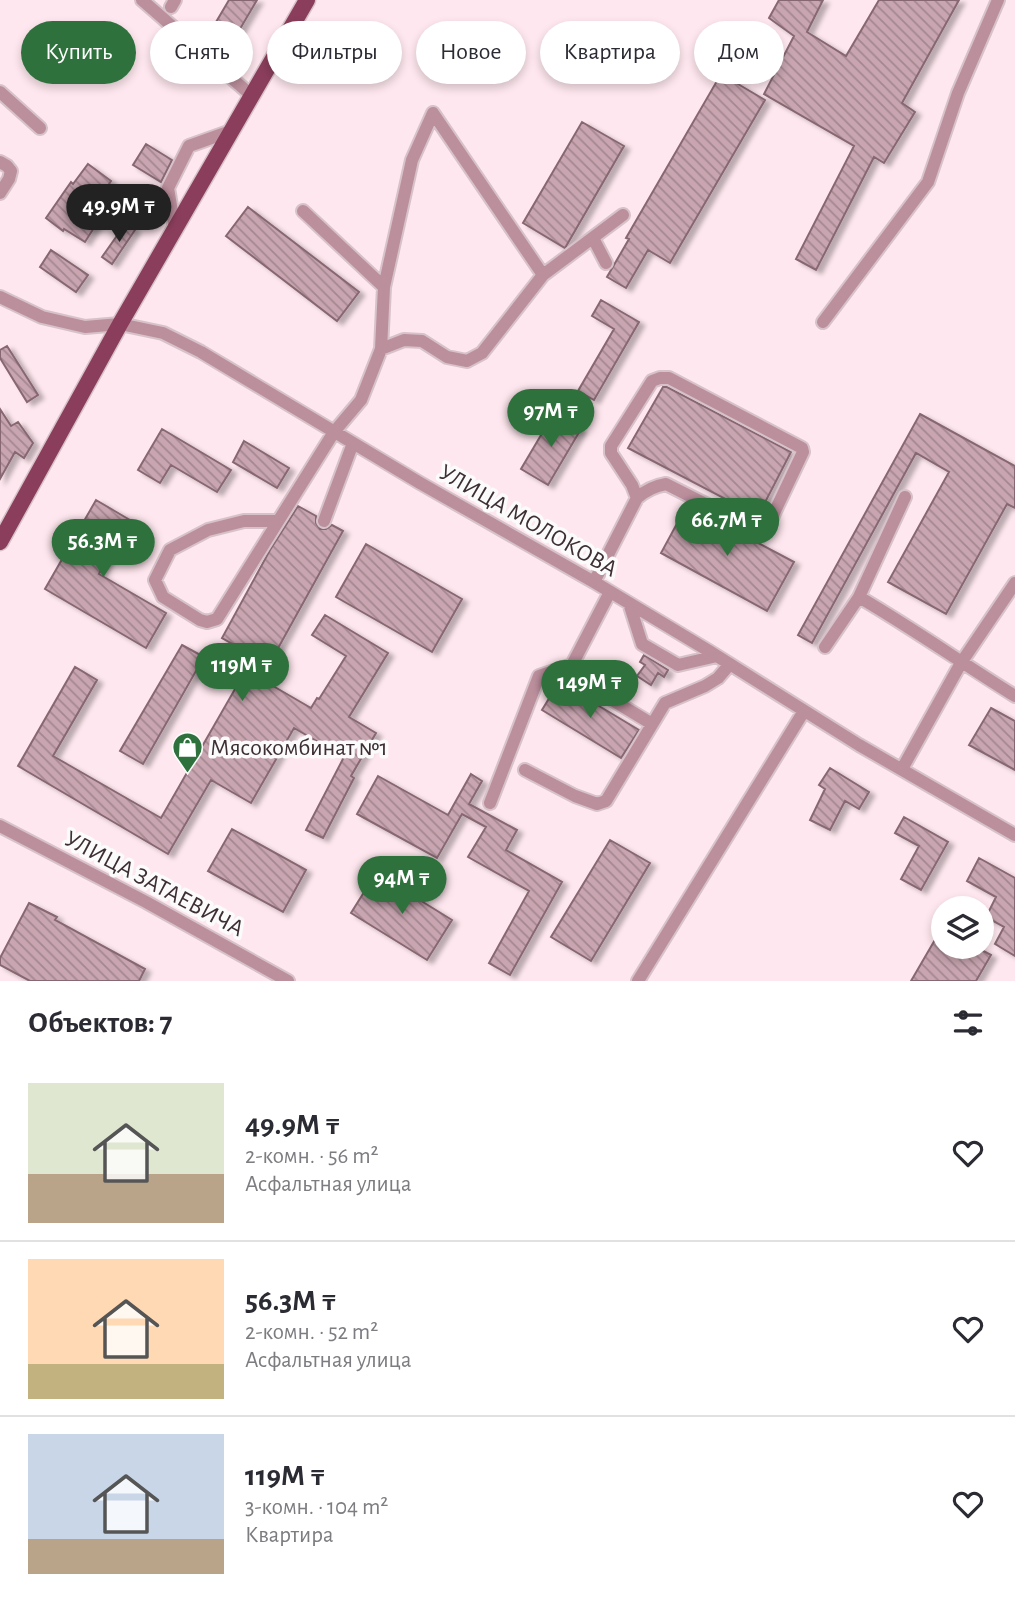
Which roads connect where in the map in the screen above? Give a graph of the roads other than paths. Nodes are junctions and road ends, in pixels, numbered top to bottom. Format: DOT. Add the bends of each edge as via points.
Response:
graph roads {
  1 [pos="142,0"];
  2 [pos="307,0"];
  3 [pos="998,0"];
  4 [pos="0,92"];
  5 [pos="251,95"];
  6 [pos="40,128"];
  7 [pos="230,131"];
  8 [pos="0,162"];
  9 [pos="0,193"];
  10 [pos="303,211"];
  11 [pos="624,215"];
  12 [pos="175,229"];
  13 [pos="593,238"];
  14 [pos="606,263"];
  15 [pos="542,275"];
  16 [pos="384,287"];
  17 [pos="0,297"];
  18 [pos="823,322"];
  19 [pos="120,324"];
  20 [pos="381,349"];
  21 [pos="334,432"];
  22 [pos="353,443"];
  23 [pos="905,497"];
  24 [pos="637,498"];
  25 [pos="278,521"];
  26 [pos="324,521"];
  27 [pos="0,542"];
  28 [pos="594,582"];
  29 [pos="1015,583"];
  30 [pos="610,592"];
  31 [pos="859,597"];
  32 [pos="629,603"];
  33 [pos="825,647"];
  34 [pos="717,656"];
  35 [pos="961,663"];
  36 [pos="730,664"];
  37 [pos="572,665"];
  38 [pos="1015,696"];
  39 [pos="804,710"];
  40 [pos="652,724"];
  41 [pos="902,769"];
  42 [pos="525,770"];
  43 [pos="490,803"];
  44 [pos="0,826"];
  45 [pos="1015,835"];
  46 [pos="288,981"];
  47 [pos="638,981"];
  1 -- 5 [label="street"];
  2 -- 5 [label="main road"];
  3 -- 18 [label="street" via="958,93 928,182"];
  4 -- 6 [label="street"];
  5 -- 7 [label="main road"];
  7 -- 12 [label="main road"];
  7 -- 12 [label="street" via="188,146 167,188"];
  8 -- 9 [label="street" via="11,171"];
  10 -- 16 [label="street"];
  11 -- 13 [label="street"];
  12 -- 19 [label="main road"];
  13 -- 14 [label="street"];
  13 -- 15 [label="street"];
  15 -- 16 [label="street" via="433,113 412,160"];
  15 -- 20 [label="street" via="482,353 467,361 447,357 422,341 404,340"];
  16 -- 20 [label="street"];
  17 -- 19 [label="street, УЛИЦА МОЛОКОВА" via="42,317 85,327"];
  19 -- 21 [label="street, УЛИЦА МОЛОКОВА" via="163,333 201,352"];
  19 -- 27 [label="main road"];
  20 -- 21 [label="street" via="360,400"];
  21 -- 22 [label="street, УЛИЦА МОЛОКОВА"];
  21 -- 25 [label="street"];
  22 -- 26 [label="street"];
  22 -- 28 [label="street, УЛИЦА МОЛОКОВА"];
  23 -- 31 [label="street"];
  24 -- 24 [label="street" via="611,446 652,381 660,378 668,378 803,448 763,531 666,484"];
  24 -- 28 [label="street"];
  25 -- 25 [label="street" via="244,521 208,530 170,550 155,580 163,597 200,620 217,619"];
  28 -- 30 [label="street, УЛИЦА МОЛОКОВА"];
  29 -- 35 [label="street"];
  30 -- 32 [label="street, УЛИЦА МОЛОКОВА"];
  30 -- 37 [label="street"];
  31 -- 33 [label="street"];
  31 -- 35 [label="street"];
  32 -- 34 [label="street, УЛИЦА МОЛОКОВА"];
  32 -- 34 [label="street" via="642,645 678,665"];
  34 -- 36 [label="street, УЛИЦА МОЛОКОВА"];
  35 -- 38 [label="street"];
  35 -- 41 [label="street"];
  36 -- 39 [label="street, УЛИЦА МОЛОКОВА"];
  36 -- 40 [label="street" via="705,686 665,703"];
  37 -- 40 [label="street" via="581,681"];
  37 -- 43 [label="street" via="539,676"];
  39 -- 41 [label="street, УЛИЦА МОЛОКОВА"];
  39 -- 47 [label="street"];
  40 -- 42 [label="street" via="610,797 601,803 575,796"];
  41 -- 45 [label="street, УЛИЦА МОЛОКОВА"];
  44 -- 46 [label="street, УЛИЦА ЗАТАЕВИЧА"];
}
